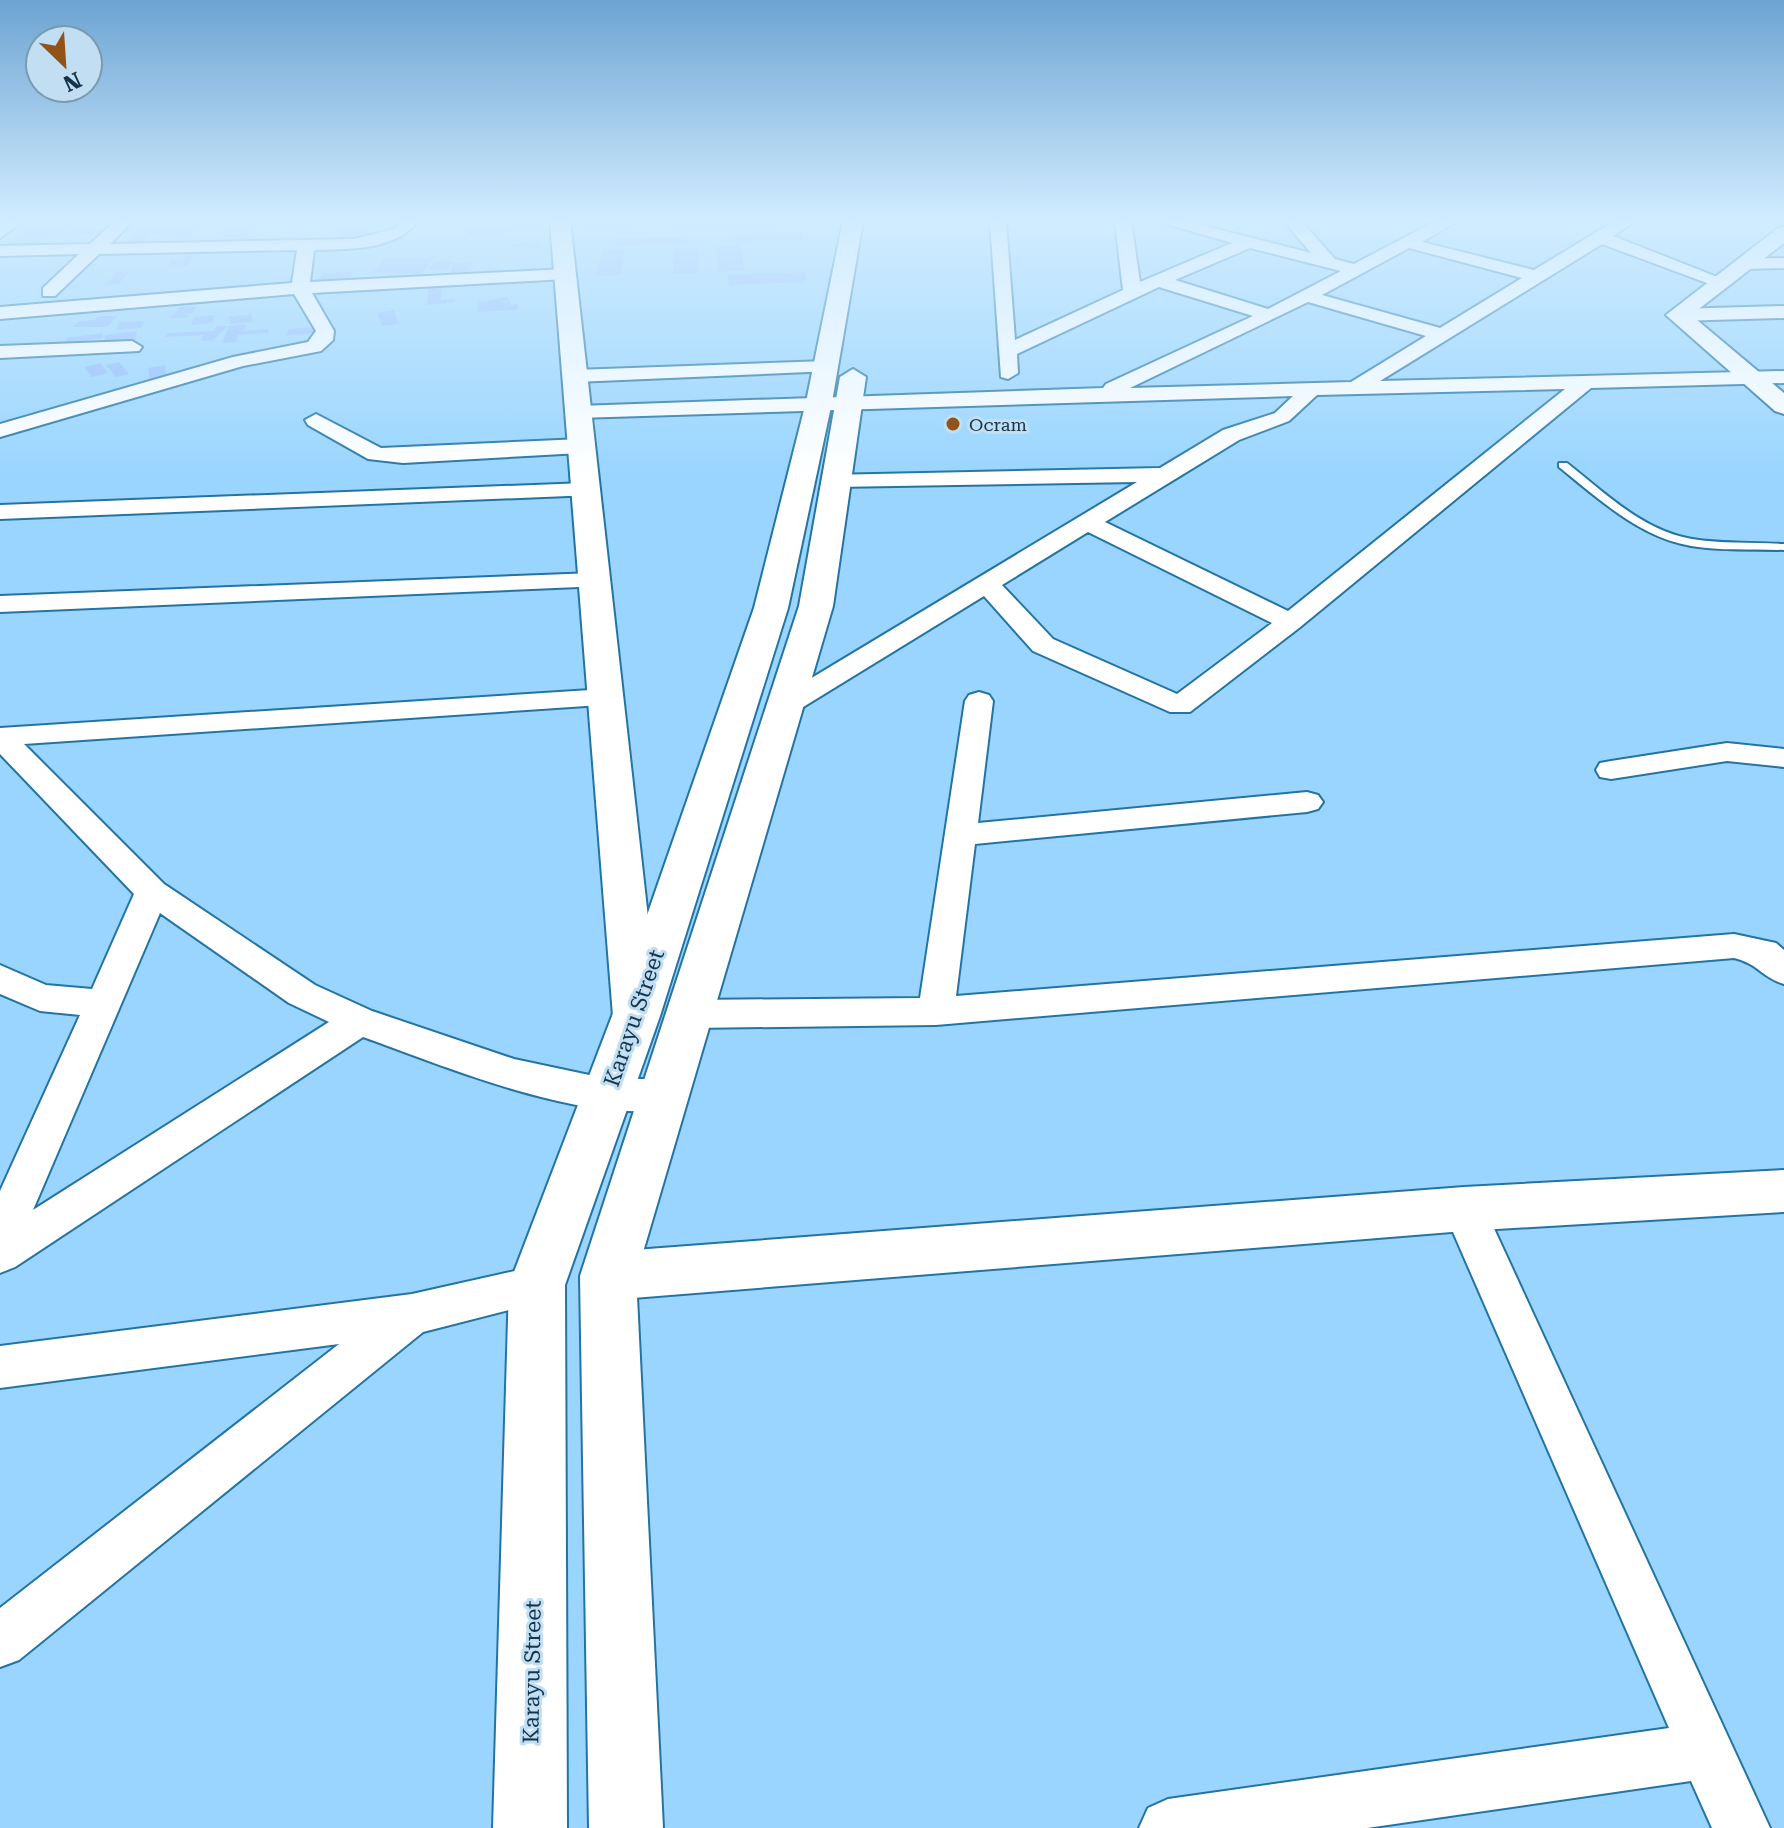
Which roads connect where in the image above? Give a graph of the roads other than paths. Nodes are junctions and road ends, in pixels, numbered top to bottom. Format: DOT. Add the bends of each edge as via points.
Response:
graph roads {
  1 [pos="86,306"];
  2 [pos="153,306"];
  3 [pos="311,306"];
  4 [pos="568,306"];
  5 [pos="842,306"];
  6 [pos="852,306"];
  7 [pos="1005,306"];
  8 [pos="1102,306"];
  9 [pos="1242,306"];
  10 [pos="1286,306"];
  11 [pos="1342,306"];
  12 [pos="1491,306"];
  13 [pos="1689,306"];
  14 [pos="1784,312"];
  15 [pos="0,313"];
  16 [pos="1270,315"];
  17 [pos="1677,315"];
  18 [pos="1444,335"];
  19 [pos="1008,351"];
  20 [pos="0,352"];
  21 [pos="130,370"];
  22 [pos="575,376"];
  23 [pos="1784,377"];
  24 [pos="1748,379"];
  25 [pos="1585,383"];
  26 [pos="1354,389"];
  27 [pos="831,390"];
  28 [pos="1311,390"];
  29 [pos="1099,395"];
  30 [pos="1009,397"];
  31 [pos="1784,406"];
  32 [pos="578,412"];
  33 [pos="316,420"];
  34 [pos="0,431"];
  35 [pos="581,446"];
  36 [pos="1563,465"];
  37 [pos="1169,475"];
  38 [pos="835,480"];
  39 [pos="585,490"];
  40 [pos="0,512"];
  41 [pos="1088,523"];
  42 [pos="1784,547"];
  43 [pos="594,581"];
  44 [pos="986,583"];
  45 [pos="0,604"];
  46 [pos="1290,622"];
  47 [pos="606,698"];
  48 [pos="979,701"];
  49 [pos="785,706"];
  50 [pos="0,737"];
  51 [pos="1784,758"];
  52 [pos="1611,770"];
  53 [pos="1307,802"];
  54 [pos="961,835"];
  55 [pos="152,892"];
  56 [pos="1784,971"];
  57 [pos="0,978"];
  58 [pos="104,1003"];
  59 [pos="936,1011"];
  60 [pos="692,1014"];
  61 [pos="636,1016"];
  62 [pos="359,1021"];
  63 [pos="608,1094"];
  64 [pos="667,1094"];
  65 [pos="1784,1191"];
  66 [pos="1464,1209"];
  67 [pos="0,1238"];
  68 [pos="0,1254"];
  69 [pos="608,1276"];
  70 [pos="537,1285"];
  71 [pos="412,1314"];
  72 [pos="0,1367"];
  73 [pos="0,1641"];
  74 [pos="1706,1751"];
  75 [pos="530,1828"];
  76 [pos="626,1828"];
  77 [pos="1168,1828"];
  78 [pos="1741,1828"];
  1 -- 15 [label="street"];
  2 -- 21 [label="street"];
  3 -- 21 [label="street" via="325,331 314,347"];
  4 -- 22 [label="street"];
  5 -- 27 [label="main road, Karayu Street"];
  6 -- 27 [label="main road, Karayu Street"];
  7 -- 19 [label="street"];
  8 -- 19 [label="street"];
  9 -- 16 [label="street"];
  10 -- 16 [label="street"];
  11 -- 18 [label="street"];
  12 -- 18 [label="street"];
  13 -- 17 [label="street"];
  14 -- 17 [label="street"];
  16 -- 29 [label="street"];
  17 -- 24 [label="street"];
  18 -- 26 [label="street"];
  19 -- 30 [label="street"];
  20 -- 21 [label="street"];
  21 -- 34 [label="street"];
  22 -- 27 [label="street"];
  22 -- 32 [label="street"];
  23 -- 24 [label="street"];
  24 -- 25 [label="street"];
  24 -- 31 [label="street"];
  25 -- 26 [label="street"];
  25 -- 46 [label="street"];
  26 -- 28 [label="street"];
  27 -- 30 [label="street"];
  27 -- 32 [label="street"];
  27 -- 38 [label="main road, Karayu Street"];
  27 -- 61 [label="main road, Karayu Street" via="771,608"];
  28 -- 29 [label="street"];
  28 -- 37 [label="street" via="1282,417 1231,435"];
  29 -- 30 [label="street"];
  32 -- 35 [label="street"];
  33 -- 35 [label="street" via="376,454"];
  35 -- 39 [label="street"];
  36 -- 42 [label="lane" via="1657,531 1688,542"];
  37 -- 38 [label="street"];
  37 -- 41 [label="street"];
  38 -- 49 [label="main road, Karayu Street" via="816,606"];
  39 -- 40 [label="street"];
  39 -- 43 [label="street"];
  41 -- 44 [label="street"];
  41 -- 46 [label="street"];
  43 -- 45 [label="street"];
  43 -- 47 [label="street"];
  44 -- 46 [label="street" via="1043,645 1180,706"];
  44 -- 49 [label="street"];
  47 -- 50 [label="street"];
  47 -- 61 [label="street"];
  48 -- 54 [label="street"];
  49 -- 60 [label="main road, Karayu Street"];
  50 -- 55 [label="street"];
  51 -- 52 [label="street" via="1727,752"];
  53 -- 54 [label="street"];
  54 -- 59 [label="street"];
  55 -- 58 [label="street"];
  55 -- 62 [label="street" via="302,994"];
  56 -- 59 [label="street" via="1764,952 1734,946"];
  57 -- 58 [label="street" via="40,998"];
  58 -- 67 [label="street"];
  59 -- 60 [label="street"];
  60 -- 64 [label="main road, Karayu Street"];
  61 -- 63 [label="main road, Karayu Street"];
  62 -- 63 [label="street" via="512,1074"];
  62 -- 68 [label="street"];
  63 -- 64 [label="street"];
  63 -- 70 [label="main road, Karayu Street"];
  64 -- 69 [label="main road, Karayu Street"];
  65 -- 66 [label="street"];
  66 -- 69 [label="street"];
  66 -- 74 [label="street"];
  69 -- 70 [label="main road"];
  69 -- 76 [label="main road, Karayu Street"];
  70 -- 71 [label="street"];
  70 -- 75 [label="main road, Karayu Street"];
  71 -- 72 [label="street"];
  71 -- 73 [label="street"];
  74 -- 77 [label="street"];
  74 -- 78 [label="street"];
}
